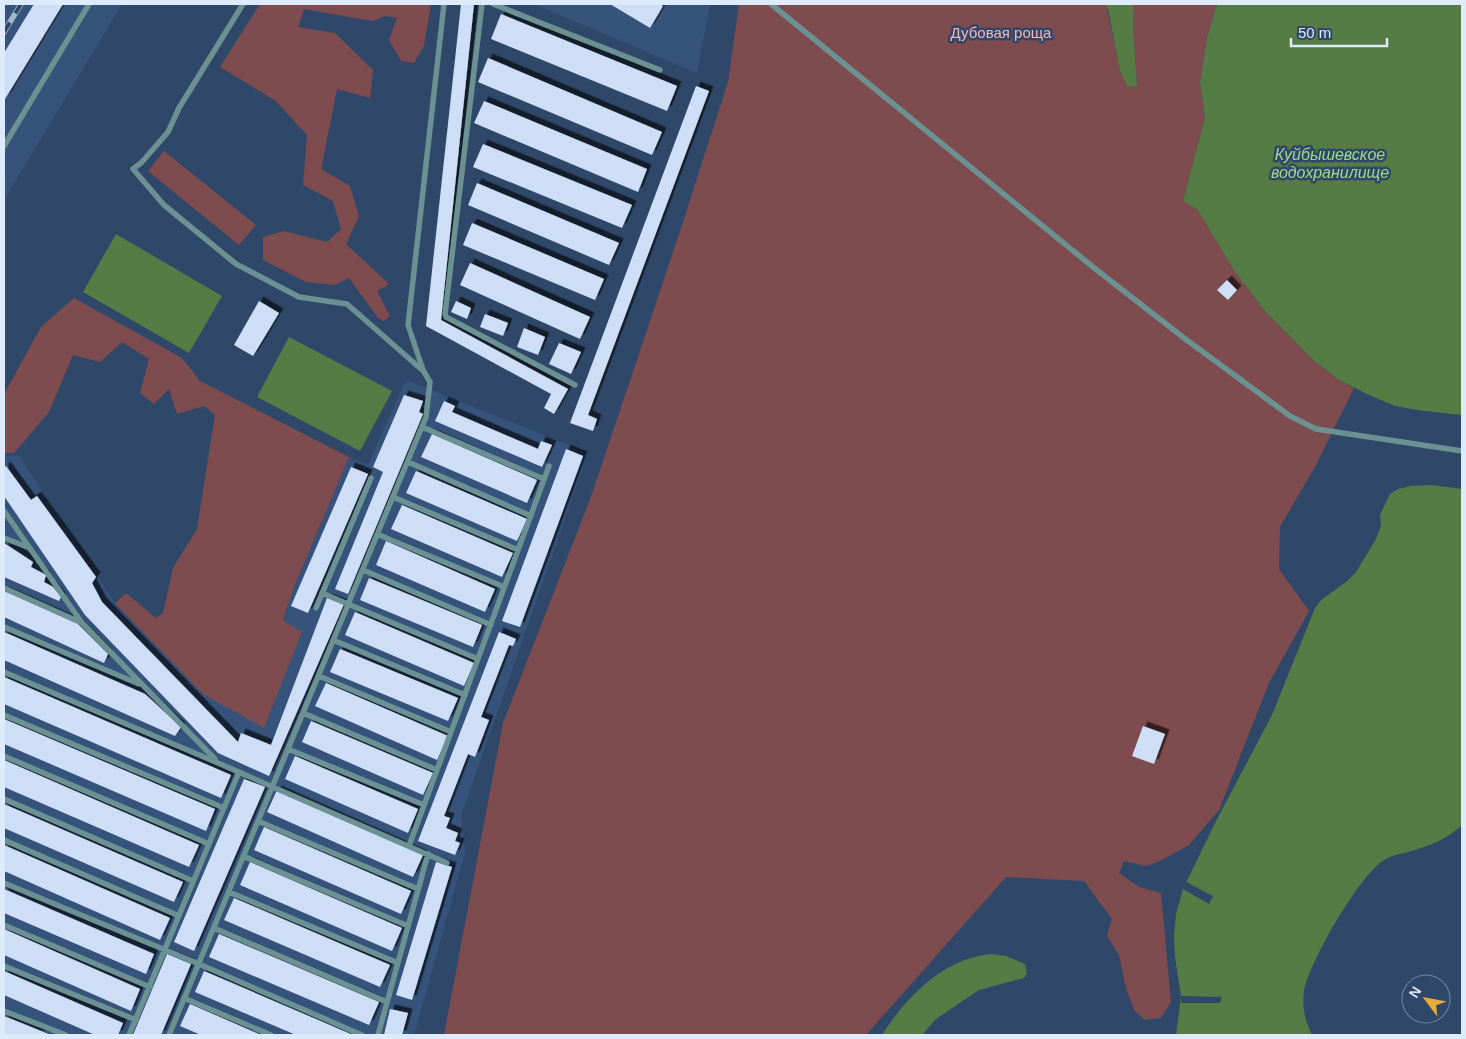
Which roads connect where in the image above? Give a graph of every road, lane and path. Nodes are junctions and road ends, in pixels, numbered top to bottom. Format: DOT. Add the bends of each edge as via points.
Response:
graph roads {
  1 [pos="90,4"];
  2 [pos="243,4"];
  3 [pos="444,4"];
  4 [pos="482,4"];
  5 [pos="493,4"];
  6 [pos="771,4"];
  7 [pos="660,70"];
  8 [pos="4,146"];
  9 [pos="422,370"];
  10 [pos="575,385"];
  11 [pos="422,427"];
  12 [pos="1462,451"];
  13 [pos="408,462"];
  14 [pos="549,466"];
  15 [pos="371,478"];
  16 [pos="544,479"];
  17 [pos="393,497"];
  18 [pos="4,511"];
  19 [pos="531,516"];
  20 [pos="377,534"];
  21 [pos="4,538"];
  22 [pos="30,549"];
  23 [pos="518,550"];
  24 [pos="362,570"];
  25 [pos="504,587"];
  26 [pos="4,588"];
  27 [pos="322,593"];
  28 [pos="348,604"];
  29 [pos="316,608"];
  30 [pos="82,622"];
  31 [pos="491,625"];
  32 [pos="4,627"];
  33 [pos="334,640"];
  34 [pos="478,660"];
  35 [pos="4,672"];
  36 [pos="319,676"];
  37 [pos="143,686"];
  38 [pos="465,695"];
  39 [pos="303,712"];
  40 [pos="4,715"];
  41 [pos="451,732"];
  42 [pos="288,749"];
  43 [pos="4,756"];
  44 [pos="218,762"];
  45 [pos="437,770"];
  46 [pos="239,772"];
  47 [pos="272,787"];
  48 [pos="4,799"];
  49 [pos="424,806"];
  50 [pos="224,808"];
  51 [pos="258,821"];
  52 [pos="4,840"];
  53 [pos="209,844"];
  54 [pos="409,846"];
  55 [pos="428,854"];
  56 [pos="243,856"];
  57 [pos="446,863"];
  58 [pos="193,881"];
  59 [pos="4,883"];
  60 [pos="418,889"];
  61 [pos="229,892"];
  62 [pos="179,916"];
  63 [pos="4,925"];
  64 [pos="408,926"];
  65 [pos="214,928"];
  66 [pos="165,950"];
  67 [pos="199,964"];
  68 [pos="398,964"];
  69 [pos="4,966"];
  70 [pos="150,986"];
  71 [pos="184,998"];
  72 [pos="387,1002"];
  73 [pos="4,1011"];
  74 [pos="136,1020"];
  75 [pos="66,1035"];
  76 [pos="129,1035"];
  77 [pos="169,1035"];
  78 [pos="271,1035"];
  79 [pos="362,1035"];
  80 [pos="378,1035"];
  1 -- 8 [label="lane"];
  2 -- 9 [label="lane" via="179,108 168,132 133,169 164,205 236,264 299,297 347,304"];
  3 -- 9 [label="lane" via="408,325"];
  4 -- 10 [label="lane" via="445,314"];
  5 -- 7 [label="lane"];
  6 -- 12 [label="lane" via="1093,267 1290,416 1316,429"];
  9 -- 11 [label="lane" via="430,382"];
  11 -- 13 [label="lane"];
  11 -- 16 [label="lane"];
  13 -- 17 [label="lane"];
  13 -- 19 [label="lane"];
  14 -- 16 [label="lane"];
  15 -- 27 [label="lane"];
  16 -- 19 [label="lane"];
  17 -- 20 [label="lane"];
  17 -- 23 [label="lane"];
  18 -- 22 [label="lane"];
  19 -- 23 [label="lane"];
  20 -- 24 [label="lane"];
  20 -- 25 [label="lane"];
  21 -- 22 [label="lane"];
  22 -- 30 [label="lane"];
  23 -- 25 [label="lane"];
  24 -- 28 [label="lane"];
  24 -- 31 [label="lane"];
  25 -- 31 [label="lane"];
  26 -- 30 [label="lane"];
  27 -- 28 [label="lane"];
  27 -- 29 [label="lane"];
  28 -- 33 [label="lane"];
  28 -- 34 [label="lane"];
  30 -- 37 [label="lane"];
  31 -- 34 [label="lane"];
  32 -- 37 [label="lane"];
  33 -- 36 [label="lane"];
  33 -- 38 [label="lane"];
  34 -- 38 [label="lane"];
  35 -- 44 [label="lane"];
  36 -- 39 [label="lane"];
  36 -- 41 [label="lane"];
  37 -- 44 [label="lane"];
  38 -- 41 [label="lane"];
  39 -- 42 [label="lane"];
  39 -- 45 [label="lane"];
  40 -- 50 [label="lane"];
  41 -- 45 [label="lane"];
  42 -- 47 [label="lane"];
  42 -- 49 [label="lane"];
  43 -- 53 [label="lane"];
  44 -- 46 [label="lane"];
  45 -- 49 [label="lane"];
  46 -- 47 [label="lane"];
  46 -- 50 [label="lane"];
  47 -- 51 [label="lane"];
  47 -- 54 [label="lane"];
  48 -- 58 [label="lane"];
  49 -- 54 [label="lane"];
  50 -- 53 [label="lane"];
  51 -- 56 [label="lane"];
  51 -- 60 [label="lane"];
  52 -- 62 [label="lane"];
  53 -- 58 [label="lane"];
  54 -- 55 [label="lane"];
  55 -- 57 [label="lane"];
  55 -- 60 [label="lane"];
  56 -- 61 [label="lane"];
  56 -- 64 [label="lane"];
  58 -- 62 [label="lane"];
  59 -- 66 [label="lane"];
  60 -- 64 [label="lane"];
  61 -- 65 [label="lane"];
  61 -- 68 [label="lane"];
  62 -- 66 [label="lane"];
  63 -- 70 [label="lane"];
  64 -- 68 [label="lane"];
  65 -- 67 [label="lane"];
  65 -- 72 [label="lane"];
  66 -- 67 [label="lane"];
  66 -- 70 [label="lane"];
  67 -- 71 [label="lane"];
  67 -- 79 [label="lane"];
  68 -- 72 [label="lane"];
  69 -- 74 [label="lane"];
  70 -- 74 [label="lane"];
  71 -- 77 [label="lane"];
  71 -- 78 [label="lane"];
  72 -- 80 [label="lane"];
  73 -- 75 [label="lane"];
  74 -- 76 [label="lane"];
}
